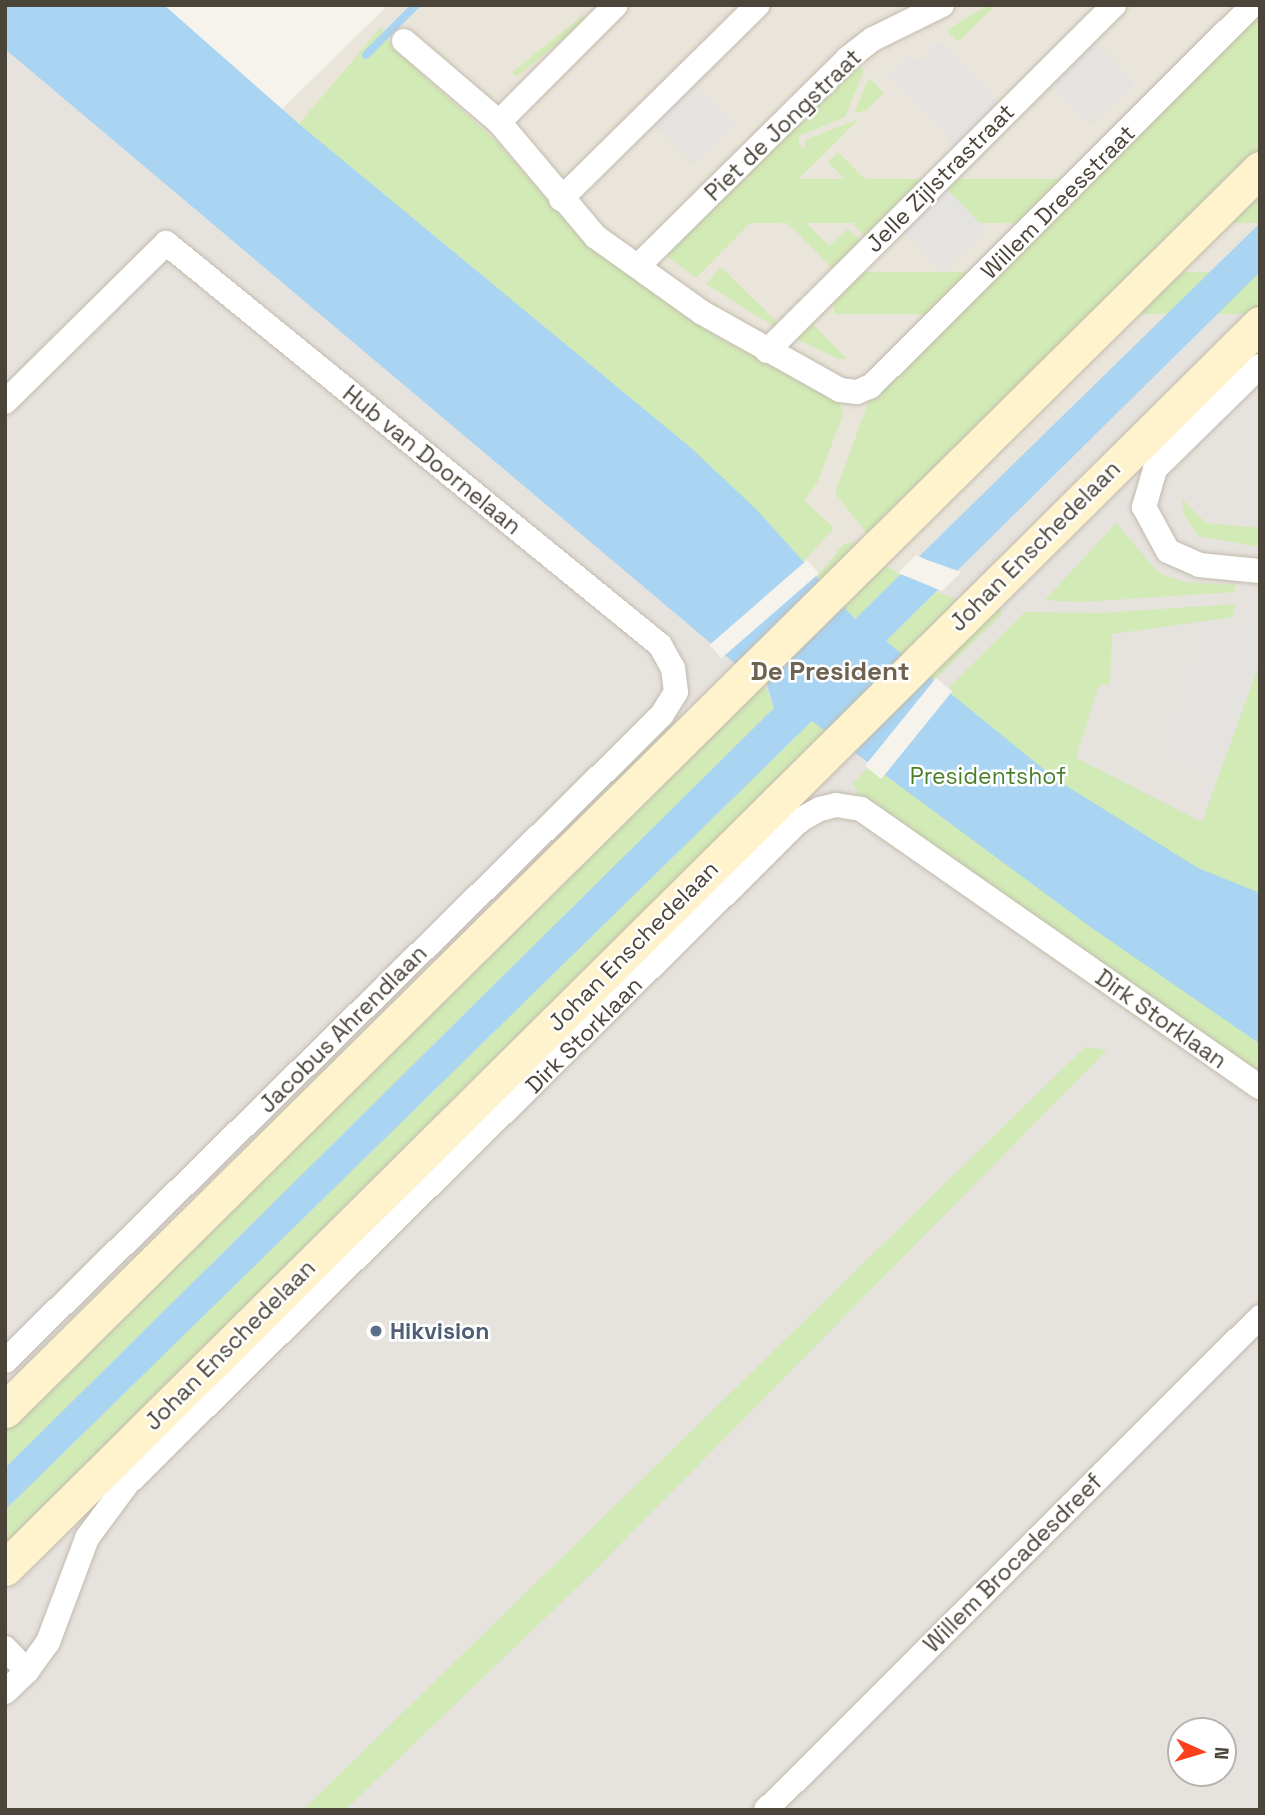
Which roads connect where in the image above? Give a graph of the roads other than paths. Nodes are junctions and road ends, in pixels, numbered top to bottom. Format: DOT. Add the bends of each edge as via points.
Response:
graph roads {
  1 [pos="616,5"];
  2 [pos="758,5"];
  3 [pos="942,5"];
  4 [pos="1114,5"];
  5 [pos="1253,5"];
  6 [pos="404,41"];
  7 [pos="499,122"];
  8 [pos="1260,169"];
  9 [pos="561,199"];
  10 [pos="639,265"];
  11 [pos="1260,324"];
  12 [pos="767,351"];
  13 [pos="1260,366"];
  14 [pos="5,402"];
  15 [pos="1260,571"];
  16 [pos="676,692"];
  17 [pos="1260,1087"];
  18 [pos="1260,1317"];
  19 [pos="5,1361"];
  20 [pos="5,1410"];
  21 [pos="5,1568"];
  22 [pos="5,1648"];
  23 [pos="27,1671"];
  24 [pos="5,1692"];
  25 [pos="766,1810"];
  1 -- 7 [label="street"];
  2 -- 9 [label="street"];
  3 -- 10 [label="street, Piet de Jongstraat" via="873,39 847,59"];
  4 -- 12 [label="street, Jelle Zijlstrastraat"];
  5 -- 12 [label="street, Willem Dreesstraat" via="871,386 858,392 840,390"];
  6 -- 7 [label="street"];
  7 -- 9 [label="street"];
  8 -- 20 [label="street"];
  9 -- 10 [label="street" via="596,237"];
  10 -- 12 [label="street" via="701,312"];
  11 -- 21 [label="street, Johan Enschedelaan"];
  13 -- 15 [label="street" via="1156,468 1144,507 1168,551 1199,565"];
  14 -- 16 [label="street, Hub van Doornelaan" via="166,243 660,645 673,668"];
  16 -- 19 [label="street, Jacobus Ahrendlaan" via="661,716"];
  17 -- 23 [label="street, Dirk Storklaan" via="861,809 836,805 820,809 800,820 127,1484 87,1538 48,1642"];
  18 -- 25 [label="street, Willem Brocadesdreef"];
  22 -- 23 [label="street"];
  23 -- 24 [label="street, Dirk Storklaan"];
}
